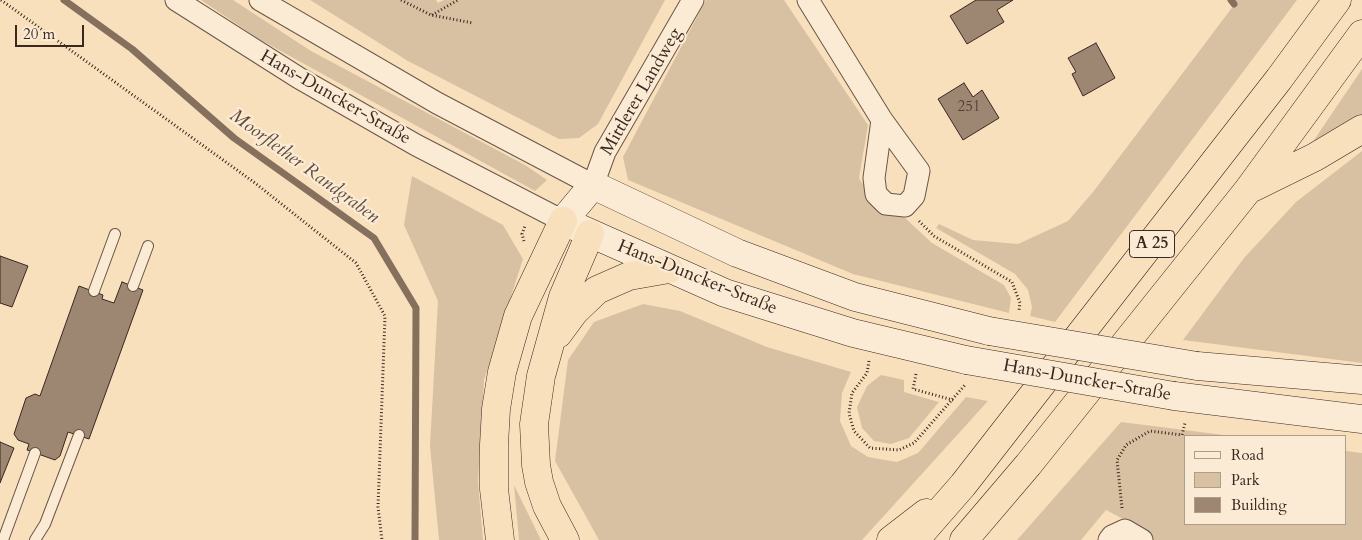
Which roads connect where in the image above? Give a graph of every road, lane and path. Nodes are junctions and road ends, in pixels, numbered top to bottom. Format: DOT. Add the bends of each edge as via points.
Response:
graph roads {
  1 [pos="1,0"];
  2 [pos="176,0"];
  3 [pos="260,0"];
  4 [pos="401,0"];
  5 [pos="458,0"];
  6 [pos="693,0"];
  7 [pos="808,0"];
  8 [pos="1337,0"];
  9 [pos="431,15"];
  10 [pos="473,23"];
  11 [pos="1362,34"];
  12 [pos="882,120"];
  13 [pos="1362,129"];
  14 [pos="593,185"];
  15 [pos="1248,190"];
  16 [pos="563,221"];
  17 [pos="115,234"];
  18 [pos="590,234"];
  19 [pos="148,246"];
  20 [pos="669,269"];
  21 [pos="133,286"];
  22 [pos="94,291"];
  23 [pos="552,344"];
  24 [pos="917,370"];
  25 [pos="1362,380"];
  26 [pos="953,400"];
  27 [pos="1362,419"];
  28 [pos="1186,420"];
  29 [pos="79,436"];
  30 [pos="35,453"];
  31 [pos="963,485"];
  32 [pos="1122,503"];
  33 [pos="3,540"];
  34 [pos="35,540"];
  35 [pos="382,540"];
  36 [pos="500,540"];
  37 [pos="565,540"];
  38 [pos="891,540"];
  39 [pos="915,540"];
  40 [pos="964,540"];
  41 [pos="1110,540"];
  42 [pos="1142,540"];
  1 -- 35 [label="path" via="248,178 356,264 385,316 378,507"];
  2 -- 16 [label="street, Hans-Duncker-Straße" via="390,131"];
  3 -- 14 [label="street, Hans-Duncker-Straße" via="437,103"];
  4 -- 9 [label="path"];
  5 -- 9 [label="path"];
  6 -- 14 [label="street, Mittlerer Landweg" via="605,152"];
  7 -- 12 [label="street"];
  8 -- 31 [label="highway, A 25"];
  9 -- 10 [label="path"];
  11 -- 15 [label="highway, A 25"];
  13 -- 15 [label="highway"];
  14 -- 16 [label="street"];
  14 -- 18 [label="street"];
  14 -- 25 [label="street, Hans-Duncker-Straße, bridge" via="737,253 855,297 989,331 1197,366"];
  15 -- 40 [label="highway, A 25"];
  16 -- 18 [label="street, Hans-Duncker-Straße"];
  16 -- 36 [label="highway" via="518,316 502,372 494,446 494,488"];
  17 -- 22 [label="lane"];
  18 -- 20 [label="street, Hans-Duncker-Straße"];
  18 -- 23 [label="highway" via="568,281"];
  19 -- 21 [label="lane"];
  20 -- 23 [label="highway" via="629,276 597,290 575,311"];
  20 -- 27 [label="street, Hans-Duncker-Straße, bridge" via="724,293 785,313 966,360 1174,396"];
  23 -- 37 [label="highway" via="537,402 534,443 539,482 547,506"];
  24 -- 26 [label="path" via="913,389"];
  28 -- 32 [label="path" via="1182,436 1150,432 1126,445 1117,460"];
  29 -- 34 [label="lane" via="45,524"];
  30 -- 33 [label="lane"];
  31 -- 38 [label="highway"];
  31 -- 39 [label="highway, A 25"];
  41 -- 42 [label="street" via="1125,530"];
}
